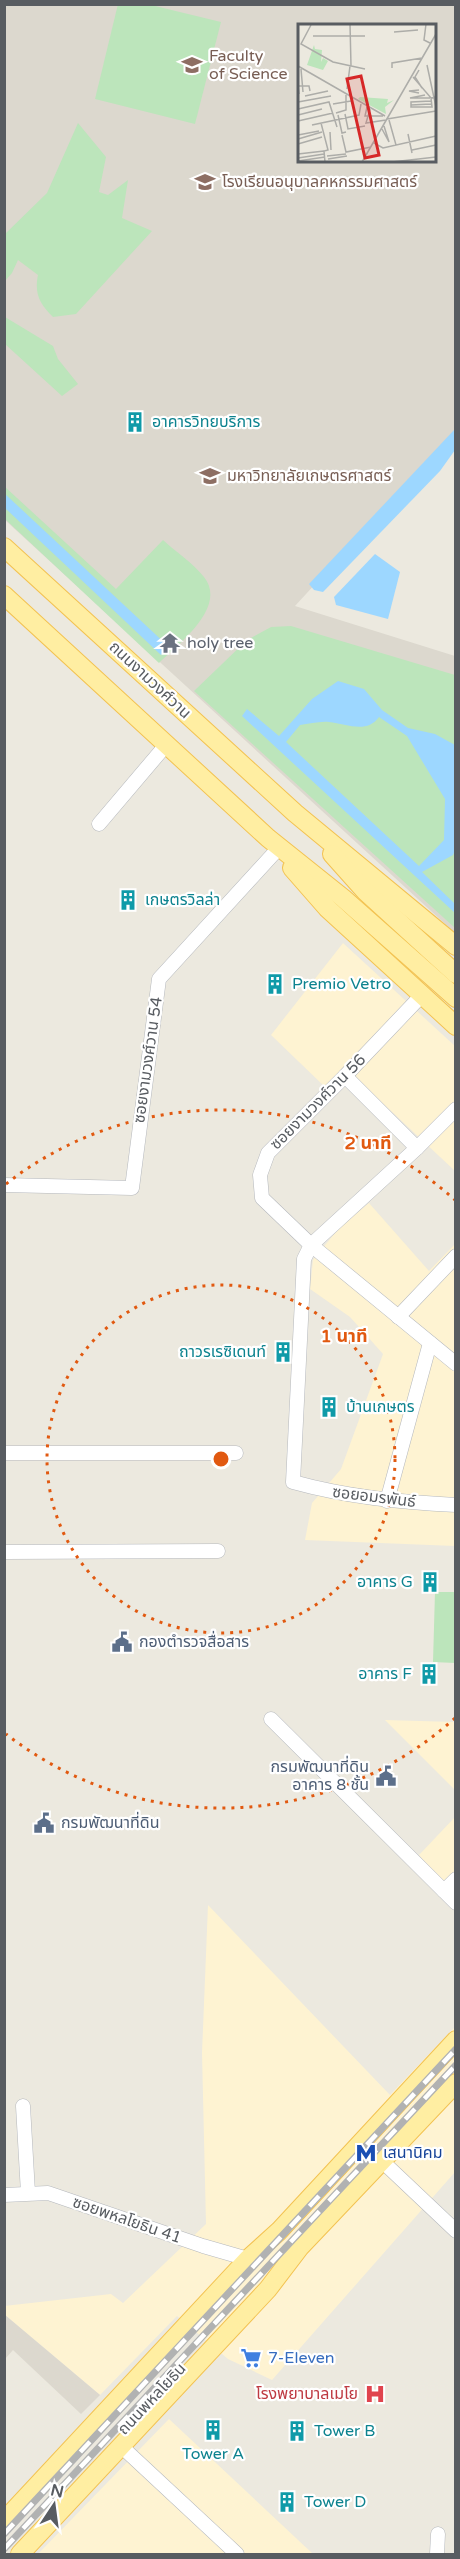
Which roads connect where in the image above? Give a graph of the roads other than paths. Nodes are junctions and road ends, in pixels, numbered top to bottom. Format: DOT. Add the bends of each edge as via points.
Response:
graph roads {
  1 [pos="4,547"];
  2 [pos="4,595"];
  3 [pos="166,745"];
  4 [pos="295,813"];
  5 [pos="99,824"];
  6 [pos="272,845"];
  7 [pos="456,946"];
  8 [pos="456,974"];
  9 [pos="422,995"];
  10 [pos="456,998"];
  11 [pos="456,1026"];
  12 [pos="345,1076"];
  13 [pos="456,1109"];
  14 [pos="417,1148"];
  15 [pos="4,1185"];
  16 [pos="310,1245"];
  17 [pos="456,1256"];
  18 [pos="398,1317"];
  19 [pos="430,1343"];
  20 [pos="456,1364"];
  21 [pos="236,1453"];
  22 [pos="4,1454"];
  23 [pos="387,1501"];
  24 [pos="456,1504"];
  25 [pos="218,1551"];
  26 [pos="4,1552"];
  27 [pos="271,1719"];
  28 [pos="456,1879"];
  29 [pos="444,1891"];
  30 [pos="456,1903"];
  31 [pos="456,2040"];
  32 [pos="456,2083"];
  33 [pos="23,2106"];
  34 [pos="383,2162"];
  35 [pos="28,2193"];
  36 [pos="4,2195"];
  37 [pos="279,2231"];
  38 [pos="456,2231"];
  39 [pos="300,2247"];
  40 [pos="248,2259"];
  41 [pos="144,2398"];
  42 [pos="122,2446"];
  43 [pos="4,2522"];
  44 [pos="438,2534"];
  45 [pos="4,2538"];
  46 [pos="8,2554"];
  47 [pos="20,2554"];
  48 [pos="237,2554"];
  49 [pos="437,2554"];
  1 -- 4 [label="main road, ถนนงามวงศ์วาน"];
  2 -- 3 [label="main road"];
  3 -- 5 [label="street"];
  3 -- 6 [label="main road"];
  4 -- 7 [label="main road, ถนนงามวงศ์วาน"];
  4 -- 8 [label="main road, ถนนงามวงศ์วาน" via="365,891"];
  6 -- 9 [label="main road" via="327,908"];
  6 -- 10 [label="main road" via="361,914"];
  6 -- 15 [label="street, ซอยงามวงศ์วาน 54" via="159,979 132,1188"];
  9 -- 11 [label="main road"];
  9 -- 12 [label="street, ซอยงามวงศ์วาน 56"];
  12 -- 14 [label="street"];
  12 -- 16 [label="street, ซอยงามวงศ์วาน 56" via="268,1153 260,1175 262,1198"];
  13 -- 14 [label="street"];
  14 -- 16 [label="street"];
  16 -- 18 [label="street, ซอยงามวงศ์วาน 56"];
  16 -- 23 [label="street, ซอยอมรพันธ์" via="304,1259 293,1482 327,1492"];
  17 -- 18 [label="street"];
  18 -- 19 [label="street, ซอยงามวงศ์วาน 56"];
  19 -- 20 [label="street, ซอยงามวงศ์วาน 56"];
  19 -- 23 [label="street"];
  21 -- 22 [label="street"];
  23 -- 24 [label="street, ซอยอมรพันธ์"];
  25 -- 26 [label="street"];
  27 -- 29 [label="street"];
  28 -- 29 [label="street"];
  29 -- 30 [label="street"];
  31 -- 37 [label="main road, ถนนพหลโยธิน"];
  32 -- 34 [label="main road, ถนนพหลโยธิน"];
  33 -- 35 [label="street"];
  34 -- 38 [label="street"];
  34 -- 39 [label="main road, ถนนพหลโยธิน"];
  35 -- 36 [label="street, ซอยพหลโยธิน 41"];
  35 -- 40 [label="street, ซอยพหลโยธิน 41" via="48,2193"];
  37 -- 40 [label="main road, ถนนพหลโยธิน"];
  37 -- 41 [label="main road, ถนนพหลโยธิน" via="257,2265"];
  39 -- 41 [label="main road, ถนนพหลโยธิน"];
  39 -- 42 [label="main road, ถนนพหลโยธิน" via="268,2289"];
  40 -- 43 [label="main road, ถนนพหลโยธิน"];
  41 -- 45 [label="main road, ถนนพหลโยธิน"];
  41 -- 46 [label="main road, ถนนพหลโยธิน"];
  42 -- 47 [label="main road, ถนนพหลโยธิน"];
  42 -- 48 [label="street"];
  44 -- 49 [label="street"];
}
